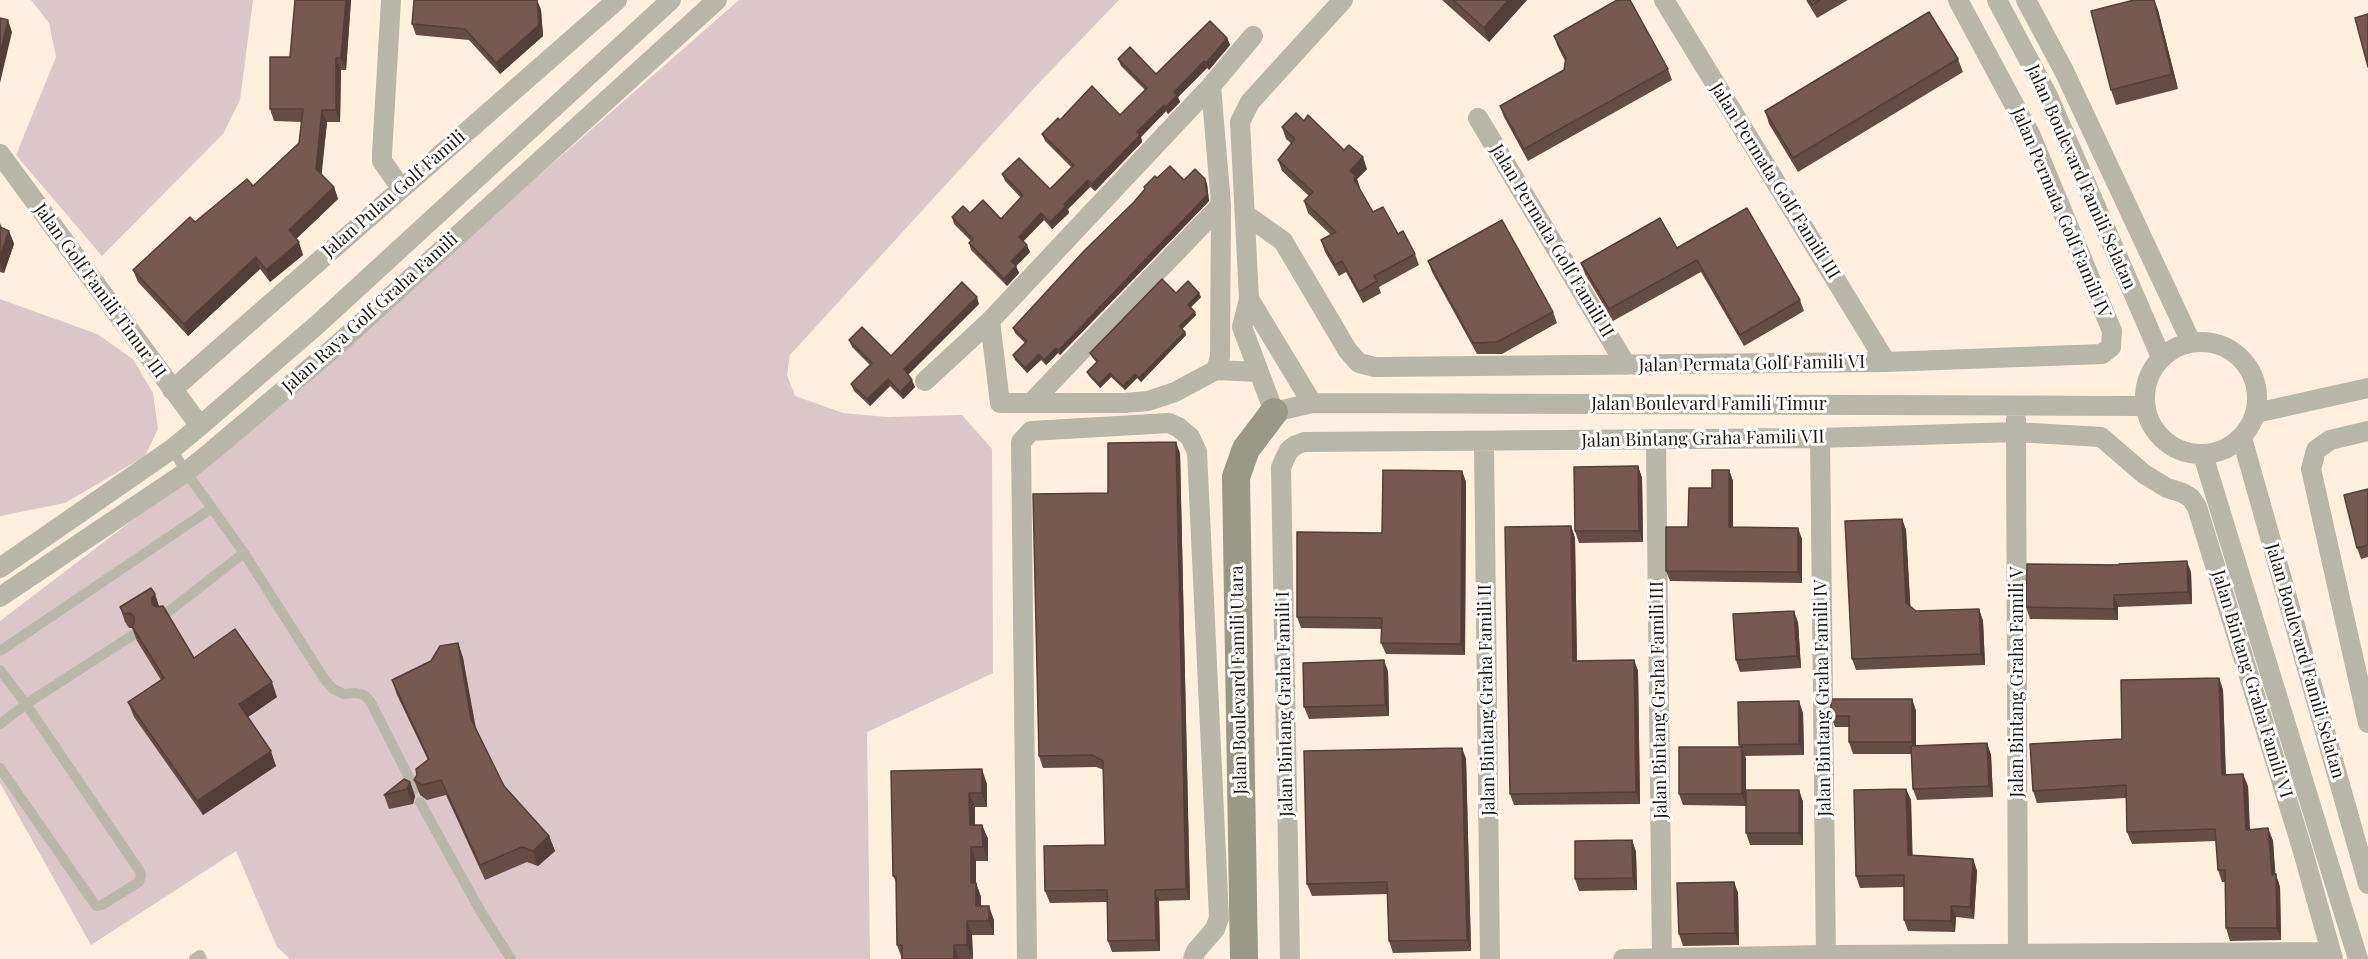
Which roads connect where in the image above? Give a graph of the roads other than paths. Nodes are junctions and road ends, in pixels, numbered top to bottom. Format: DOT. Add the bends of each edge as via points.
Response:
graph roads {
  1 [pos="391,0"];
  2 [pos="617,0"];
  3 [pos="671,0"];
  4 [pos="717,0"];
  5 [pos="1343,0"];
  6 [pos="1664,0"];
  7 [pos="1958,0"];
  8 [pos="1997,0"];
  9 [pos="2026,0"];
  10 [pos="597,7"];
  11 [pos="1253,36"];
  12 [pos="1211,86"];
  13 [pos="1478,118"];
  14 [pos="0,154"];
  15 [pos="401,188"];
  16 [pos="1221,205"];
  17 [pos="1246,215"];
  18 [pos="1249,299"];
  19 [pos="990,321"];
  20 [pos="318,324"];
  21 [pos="2112,331"];
  22 [pos="2191,342"];
  23 [pos="335,347"];
  24 [pos="2161,357"];
  25 [pos="1886,362"];
  26 [pos="1626,365"];
  27 [pos="1216,370"];
  28 [pos="1258,372"];
  29 [pos="925,381"];
  30 [pos="2368,388"];
  31 [pos="172,390"];
  32 [pos="1032,403"];
  33 [pos="1312,403"];
  34 [pos="2015,406"];
  35 [pos="2144,406"];
  36 [pos="1274,412"];
  37 [pos="2256,413"];
  38 [pos="200,426"];
  39 [pos="2368,431"];
  40 [pos="2016,432"];
  41 [pos="1820,438"];
  42 [pos="2242,438"];
  43 [pos="1656,441"];
  44 [pos="1484,442"];
  45 [pos="2116,448"];
  46 [pos="172,449"];
  47 [pos="1289,450"];
  48 [pos="2203,455"];
  49 [pos="186,472"];
  50 [pos="212,508"];
  51 [pos="244,553"];
  52 [pos="0,567"];
  53 [pos="0,597"];
  54 [pos="164,615"];
  55 [pos="133,635"];
  56 [pos="0,651"];
  57 [pos="0,670"];
  58 [pos="26,704"];
  59 [pos="2368,723"];
  60 [pos="0,724"];
  61 [pos="0,768"];
  62 [pos="415,789"];
  63 [pos="420,802"];
  64 [pos="2368,884"];
  65 [pos="2018,956"];
  66 [pos="2332,956"];
  67 [pos="1826,957"];
  68 [pos="194,959"];
  69 [pos="202,959"];
  70 [pos="511,959"];
  71 [pos="1027,959"];
  72 [pos="1193,959"];
  73 [pos="1244,959"];
  74 [pos="1290,959"];
  75 [pos="1490,959"];
  76 [pos="1623,959"];
  77 [pos="1662,959"];
  78 [pos="2358,959"];
  1 -- 15 [label="street" via="382,161"];
  2 -- 10 [label="street, Jalan Pulau Golf Famili"];
  3 -- 20 [label="street, Jalan Raya Golf Graha Famili"];
  4 -- 23 [label="street, Jalan Raya Golf Graha Famili"];
  5 -- 17 [label="street" via="1250,102 1240,122"];
  6 -- 25 [label="street, Jalan Permata Golf Famili III"];
  7 -- 21 [label="street, Jalan Permata Golf Famili IV" via="2031,136"];
  8 -- 24 [label="street, Jalan Boulevard Famili Selatan" via="2048,96"];
  9 -- 22 [label="street, Jalan Boulevard Famili Selatan" via="2064,71"];
  10 -- 15 [label="street, Jalan Pulau Golf Famili"];
  11 -- 12 [label="street"];
  12 -- 16 [label="street"];
  12 -- 19 [label="street"];
  13 -- 26 [label="street, Jalan Permata Golf Famili II"];
  14 -- 31 [label="street, Jalan Golf Famili Timur III"];
  15 -- 31 [label="street, Jalan Pulau Golf Famili"];
  16 -- 27 [label="street" via="1221,340"];
  16 -- 32 [label="street"];
  17 -- 18 [label="street"];
  17 -- 26 [label="street, Jalan Permata Golf Famili VI" via="1283,241 1359,363 1375,367"];
  18 -- 28 [label="street" via="1242,331"];
  18 -- 33 [label="street"];
  19 -- 29 [label="street"];
  19 -- 32 [label="street" via="1000,403"];
  20 -- 23 [label="street"];
  20 -- 38 [label="street, Jalan Raya Golf Graha Famili"];
  21 -- 25 [label="street, Jalan Permata Golf Famili VI" via="2111,347 2102,354"];
  22 -- 24 [label="street"];
  22 -- 37 [label="street" via="2219,344 2243,359 2257,385"];
  23 -- 49 [label="street, Jalan Raya Golf Graha Famili"];
  24 -- 35 [label="street" via="2147,380"];
  25 -- 26 [label="street, Jalan Permata Golf Famili VI"];
  27 -- 28 [label="street"];
  27 -- 32 [label="street" via="1175,392 1148,401"];
  28 -- 36 [label="street"];
  30 -- 37 [label="street"];
  31 -- 38 [label="street, Jalan Golf Famili Timur III"];
  33 -- 34 [label="street, Jalan Boulevard Famili Timur"];
  33 -- 36 [label="street, Jalan Boulevard Famili Timur"];
  34 -- 35 [label="street, Jalan Boulevard Famili Timur"];
  34 -- 40 [label="street, Jalan Bintang Graha Famili V"];
  35 -- 48 [label="street" via="2151,426 2164,442 2182,452"];
  36 -- 73 [label="street, Jalan Boulevard Famili Utara" via="1246,449 1236,477"];
  37 -- 42 [label="street"];
  38 -- 46 [label="street, Jalan Raya Golf Graha Famili"];
  39 -- 59 [label="street" via="2330,440 2316,450 2311,469"];
  40 -- 41 [label="street, Jalan Bintang Graha Famili VII"];
  40 -- 45 [label="street, Jalan Bintang Graha Famili VII" via="2097,436"];
  40 -- 65 [label="street, Jalan Bintang Graha Famili V"];
  41 -- 43 [label="street, Jalan Bintang Graha Famili VII"];
  41 -- 67 [label="street, Jalan Bintang Graha Famili IV"];
  42 -- 48 [label="street" via="2217,453"];
  42 -- 64 [label="street, Jalan Boulevard Famili Selatan"];
  43 -- 44 [label="street, Jalan Bintang Graha Famili VII"];
  43 -- 77 [label="street, Jalan Bintang Graha Famili III"];
  44 -- 47 [label="street, Jalan Bintang Graha Famili VII" via="1304,442"];
  44 -- 75 [label="street, Jalan Bintang Graha Famili II"];
  45 -- 66 [label="street, Jalan Bintang Graha Famili VI" via="2144,474 2183,493 2197,507"];
  46 -- 49 [label="lane"];
  46 -- 52 [label="street, Jalan Raya Golf Graha Famili"];
  47 -- 74 [label="street, Jalan Bintang Graha Famili I" via="1281,467"];
  48 -- 78 [label="street, Jalan Boulevard Famili Selatan"];
  49 -- 50 [label="lane"];
  49 -- 53 [label="street, Jalan Raya Golf Graha Famili"];
  50 -- 51 [label="lane"];
  50 -- 56 [label="lane"];
  51 -- 54 [label="lane"];
  51 -- 62 [label="lane" via="325,680 333,689 364,695 370,701"];
  55 -- 58 [label="lane"];
  57 -- 58 [label="lane"];
  58 -- 60 [label="lane"];
  58 -- 61 [label="lane" via="139,870 139,882 96,906"];
  63 -- 70 [label="lane"];
  65 -- 66 [label="street"];
  65 -- 67 [label="street"];
  67 -- 77 [label="street"];
  68 -- 69 [label="lane" via="200,955"];
  71 -- 72 [label="street" via="1021,442 1031,431 1169,423 1190,437 1197,452 1219,918"];
  76 -- 77 [label="street"];
}
